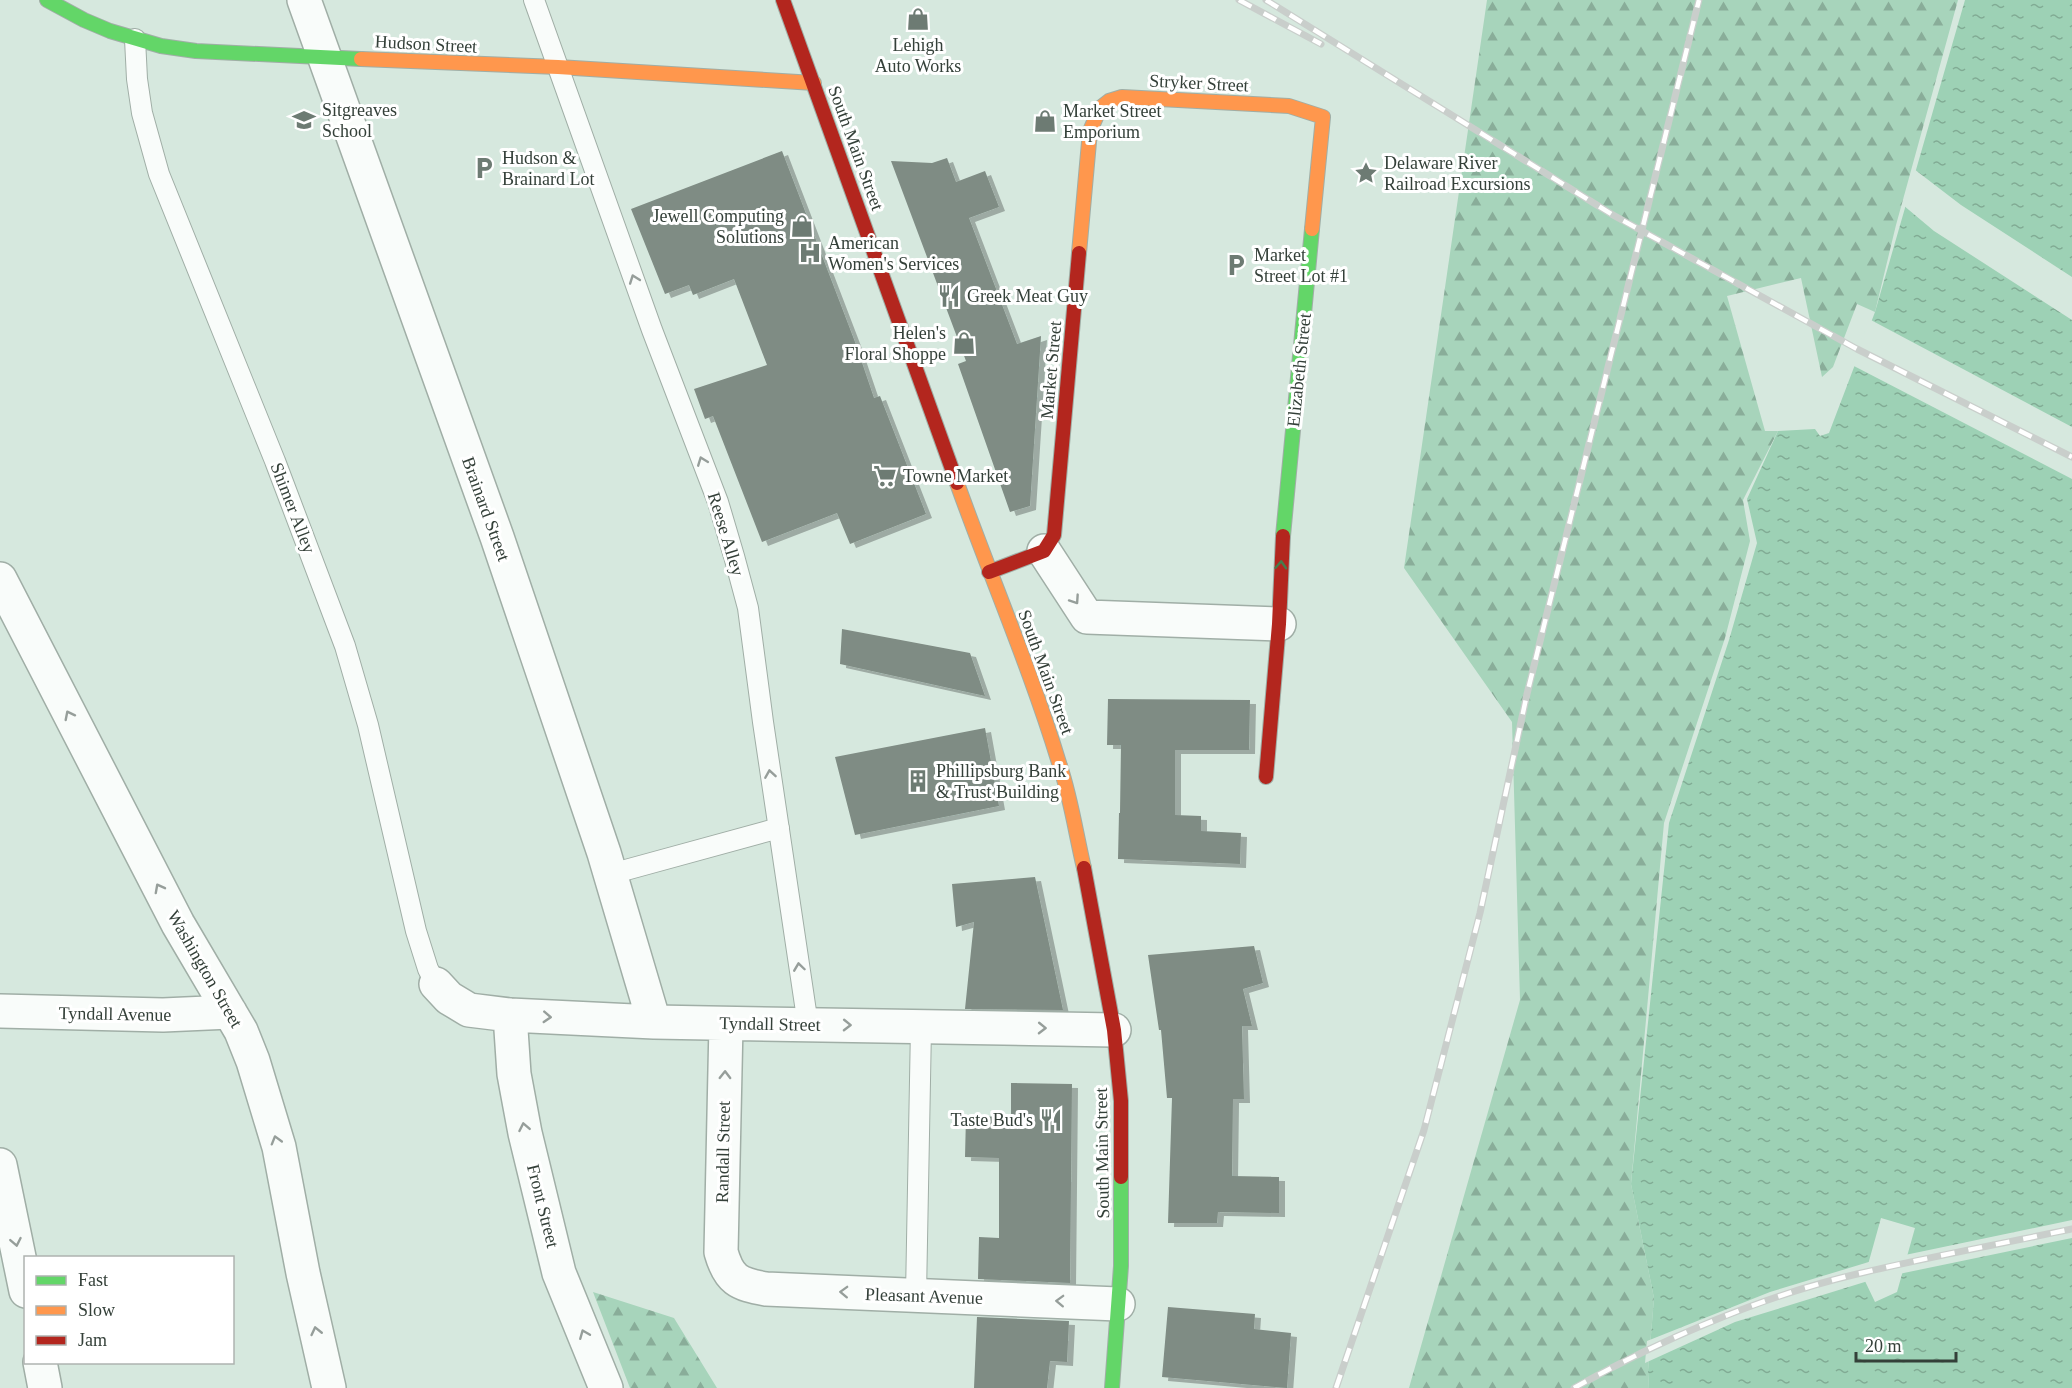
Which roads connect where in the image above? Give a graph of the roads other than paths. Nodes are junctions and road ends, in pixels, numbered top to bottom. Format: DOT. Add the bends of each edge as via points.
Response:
graph roads {
  1 [pos="47,0"];
  2 [pos="304,0"];
  3 [pos="534,0"];
  4 [pos="783,0"];
  5 [pos="135,39"];
  6 [pos="324,58"];
  7 [pos="558,66"];
  8 [pos="814,83"];
  9 [pos="1323,117"];
  10 [pos="1090,131"];
  11 [pos="1044,551"];
  12 [pos="989,572"];
  13 [pos="0,579"];
  14 [pos="1279,624"];
  15 [pos="1266,777"];
  16 [pos="778,828"];
  17 [pos="611,874"];
  18 [pos="436,984"];
  19 [pos="0,1011"];
  20 [pos="230,1012"];
  21 [pos="510,1015"];
  22 [pos="654,1022"];
  23 [pos="726,1024"];
  24 [pos="808,1025"];
  25 [pos="921,1027"];
  26 [pos="1114,1030"];
  27 [pos="0,1165"];
  28 [pos="733,1278"];
  29 [pos="24,1281"];
  30 [pos="916,1295"];
  31 [pos="1118,1304"];
  32 [pos="40,1364"];
  33 [pos="45,1388"];
  34 [pos="329,1388"];
  35 [pos="606,1388"];
  36 [pos="1112,1388"];
  1 -- 5 [label="street, Hudson Street"];
  2 -- 6 [label="street, Brainard Street"];
  3 -- 7 [label="lane, Reese Alley"];
  4 -- 8 [label="street, South Main Street"];
  5 -- 6 [label="street, Hudson Street" via="196,51"];
  5 -- 18 [label="lane, Shimer Alley" via="142,113 159,174 345,646 417,931"];
  6 -- 7 [label="street, Hudson Street"];
  6 -- 17 [label="street, Brainard Street" via="497,537"];
  7 -- 8 [label="street, Hudson Street"];
  16 -- 7 [label="lane, Reese Alley, one-way" via="748,608 735,556"];
  8 -- 12 [label="street, South Main Street"];
  9 -- 10 [label="street, Stryker Street" via="1288,106 1122,97 1112,99 1096,112"];
  14 -- 9 [label="street, Elizabeth Street, one-way" via="1284,524"];
  10 -- 11 [label="street, Market Street" via="1058,506 1054,535"];
  11 -- 12 [label="street"];
  11 -- 14 [label="street, one-way" via="1087,617"];
  12 -- 26 [label="street, South Main Street" via="1061,768"];
  20 -- 13 [label="street, Washington Street, one-way" via="173,914"];
  14 -- 15 [label="street, Elizabeth Street"];
  16 -- 17 [label="lane"];
  24 -- 16 [label="lane, Reese Alley, one-way"];
  17 -- 22 [label="street, Brainard Street"];
  18 -- 21 [label="street, Tyndall Street" via="469,1010"];
  19 -- 20 [label="street, Tyndall Avenue" via="163,1016"];
  34 -- 20 [label="street, Washington Street, one-way" via="279,1147 253,1061"];
  21 -- 22 [label="street, Tyndall Street, one-way"];
  35 -- 21 [label="street, Front Street, one-way" via="559,1273 514,1074"];
  22 -- 23 [label="street, Tyndall Street"];
  23 -- 24 [label="street, Tyndall Street"];
  28 -- 23 [label="street, Randall Street, one-way" via="726,1270 721,1252"];
  24 -- 25 [label="street, Tyndall Street, one-way"];
  25 -- 26 [label="street, Tyndall Street, one-way"];
  25 -- 30 [label="lane"];
  26 -- 31 [label="street, South Main Street" via="1121,1101"];
  27 -- 29 [label="street, one-way"];
  30 -- 28 [label="street, Pleasant Avenue, one-way" via="766,1289"];
  31 -- 30 [label="street, Pleasant Avenue, one-way"];
  31 -- 36 [label="street, South Main Street"];
  32 -- 33 [label="street"];
}
